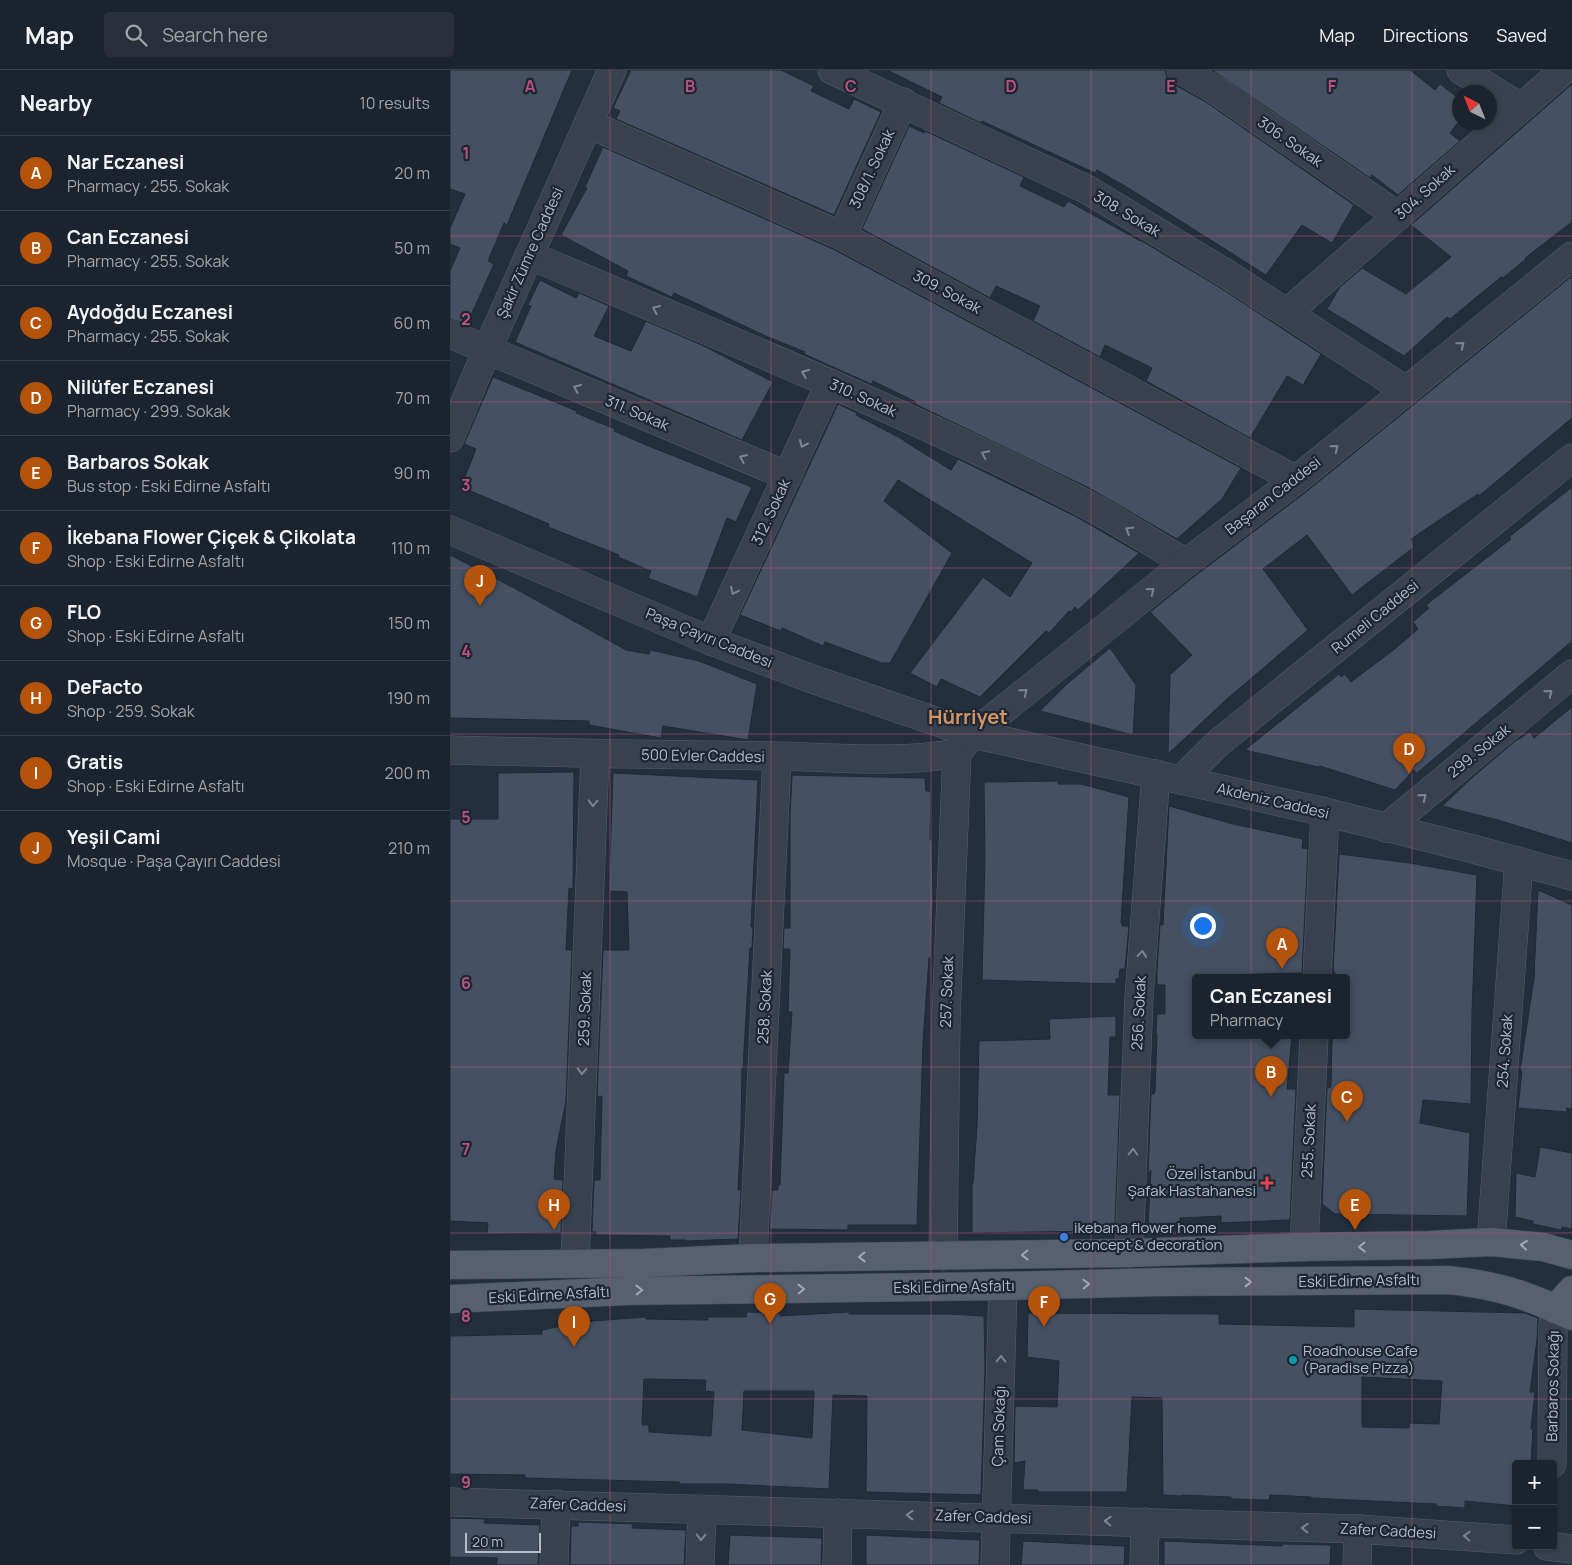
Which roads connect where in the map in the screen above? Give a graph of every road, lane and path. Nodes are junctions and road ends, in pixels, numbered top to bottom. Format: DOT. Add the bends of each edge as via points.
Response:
graph roads {
  1 [pos="612,70"];
  2 [pos="832,70"];
  3 [pos="1181,70"];
  4 [pos="1460,70"];
  5 [pos="1564,70"];
  6 [pos="903,102"];
  7 [pos="1520,107"];
  8 [pos="589,124"];
  9 [pos="1398,216"];
  10 [pos="842,236"];
  11 [pos="529,255"];
  12 [pos="1572,256"];
  13 [pos="1286,313"];
  14 [pos="450,334"];
  15 [pos="487,350"];
  16 [pos="830,383"];
  17 [pos="1405,390"];
  18 [pos="450,438"];
  19 [pos="1572,458"];
  20 [pos="788,476"];
  21 [pos="1296,480"];
  22 [pos="450,530"];
  23 [pos="1186,564"];
  24 [pos="711,641"];
  25 [pos="1572,674"];
  26 [pos="964,743"];
  27 [pos="450,750"];
  28 [pos="595,755"];
  29 [pos="777,756"];
  30 [pos="1169,777"];
  31 [pos="1325,812"];
  32 [pos="1386,828"];
  33 [pos="1519,861"];
  34 [pos="1572,876"];
  35 [pos="1317,974"];
  36 [pos="1314,1039"];
  37 [pos="1491,1242"];
  38 [pos="1304,1247"];
  39 [pos="1129,1253"];
  40 [pos="1572,1255"];
  41 [pos="942,1256"];
  42 [pos="753,1258"];
  43 [pos="575,1263"];
  44 [pos="450,1265"];
  45 [pos="965,1286"];
  46 [pos="1003,1286"];
  47 [pos="450,1299"];
  48 [pos="1566,1305"];
  49 [pos="1552,1460"];
  50 [pos="450,1502"];
  51 [pos="556,1504"];
  52 [pos="702,1509"];
  53 [pos="838,1513"];
  54 [pos="996,1517"];
  55 [pos="1145,1522"];
  56 [pos="1358,1529"];
  57 [pos="1512,1540"];
  58 [pos="554,1565"];
  59 [pos="700,1565"];
  60 [pos="837,1565"];
  61 [pos="996,1565"];
  62 [pos="1144,1565"];
  63 [pos="1357,1565"];
  1 -- 8 [label="street, Şakir Zümre Caddesi"];
  2 -- 6 [label="street, 308. Sokak"];
  3 -- 9 [label="street, 306. Sokak" via="1214,89"];
  4 -- 7 [label="street"];
  5 -- 7 [label="street, 304. Sokak"];
  6 -- 10 [label="street, 308/1. Sokak"];
  6 -- 13 [label="street, 308. Sokak" via="1088,190"];
  7 -- 9 [label="street, 304. Sokak"];
  8 -- 10 [label="street, 309. Sokak"];
  8 -- 11 [label="street, Şakir Zümre Caddesi"];
  9 -- 13 [label="street, 304. Sokak"];
  10 -- 21 [label="street, 309. Sokak"];
  11 -- 15 [label="street, Şakir Zümre Caddesi"];
  16 -- 11 [label="street, 310. Sokak, one-way"];
  17 -- 12 [label="street, Başaran Caddesi, one-way"];
  13 -- 17 [label="street, 308. Sokak"];
  14 -- 15 [label="street, 311. Sokak"];
  15 -- 18 [label="street, Şakir Zümre Caddesi"];
  20 -- 15 [label="street, 311. Sokak, one-way"];
  16 -- 20 [label="street, 312. Sokak, one-way"];
  23 -- 16 [label="street, 310. Sokak, one-way" via="1075,499 959,441"];
  21 -- 17 [label="street, Başaran Caddesi, one-way"];
  19 -- 30 [label="street, Rumeli Caddesi" via="1218,743"];
  20 -- 24 [label="street, 312. Sokak, one-way"];
  21 -- 23 [label="street, Başaran Caddesi"];
  22 -- 24 [label="street, Paşa Çayırı Caddesi"];
  26 -- 23 [label="street, Başaran Caddesi, one-way"];
  24 -- 26 [label="street, Paşa Çayırı Caddesi" via="815,680"];
  32 -- 25 [label="street, 299. Sokak, one-way"];
  26 -- 29 [label="street, 500 Evler Caddesi" via="936,757"];
  26 -- 30 [label="street, Akdeniz Caddesi"];
  26 -- 41 [label="street, 257. Sokak" via="946,1017"];
  27 -- 28 [label="street, 500 Evler Caddesi"];
  28 -- 29 [label="street, 500 Evler Caddesi"];
  28 -- 43 [label="street, 259. Sokak, one-way"];
  29 -- 42 [label="street, 258. Sokak"];
  30 -- 31 [label="street, Akdeniz Caddesi"];
  39 -- 30 [label="street, 256. Sokak, one-way" via="1139,996"];
  31 -- 32 [label="street, Akdeniz Caddesi"];
  31 -- 35 [label="street"];
  32 -- 33 [label="street, Akdeniz Caddesi"];
  33 -- 34 [label="street, Akdeniz Caddesi"];
  33 -- 37 [label="street, 254. Sokak"];
  36 -- 38 [label="street, 255. Sokak"];
  37 -- 38 [label="main road, Eski Edirne Asfaltı, one-way"];
  40 -- 37 [label="main road, Eski Edirne Asfaltı, one-way" via="1543,1247"];
  38 -- 39 [label="main road, Eski Edirne Asfaltı"];
  39 -- 41 [label="main road, Eski Edirne Asfaltı, one-way"];
  41 -- 42 [label="main road, Eski Edirne Asfaltı, one-way"];
  41 -- 45 [label="main road"];
  42 -- 43 [label="main road, Eski Edirne Asfaltı"];
  43 -- 44 [label="main road, Eski Edirne Asfaltı"];
  45 -- 46 [label="main road, Eski Edirne Asfaltı"];
  47 -- 45 [label="main road, Eski Edirne Asfaltı, one-way" via="628,1290"];
  46 -- 48 [label="main road, Eski Edirne Asfaltı, one-way" via="1448,1280 1476,1283"];
  54 -- 46 [label="street, Çam Sokağı, one-way"];
  48 -- 49 [label="street, Barbaros Sokağı" via="1553,1326"];
  50 -- 51 [label="street, Zafer Caddesi"];
  51 -- 52 [label="street, Zafer Caddesi"];
  51 -- 58 [label="street"];
  52 -- 53 [label="street, Zafer Caddesi"];
  52 -- 59 [label="street, one-way"];
  54 -- 53 [label="street, Zafer Caddesi, one-way"];
  53 -- 60 [label="street"];
  55 -- 54 [label="street, Zafer Caddesi, one-way"];
  54 -- 61 [label="street, Çam Sokağı"];
  56 -- 55 [label="street, Zafer Caddesi, one-way"];
  55 -- 62 [label="street"];
  57 -- 56 [label="street, Zafer Caddesi, one-way"];
  56 -- 63 [label="street"];
}
